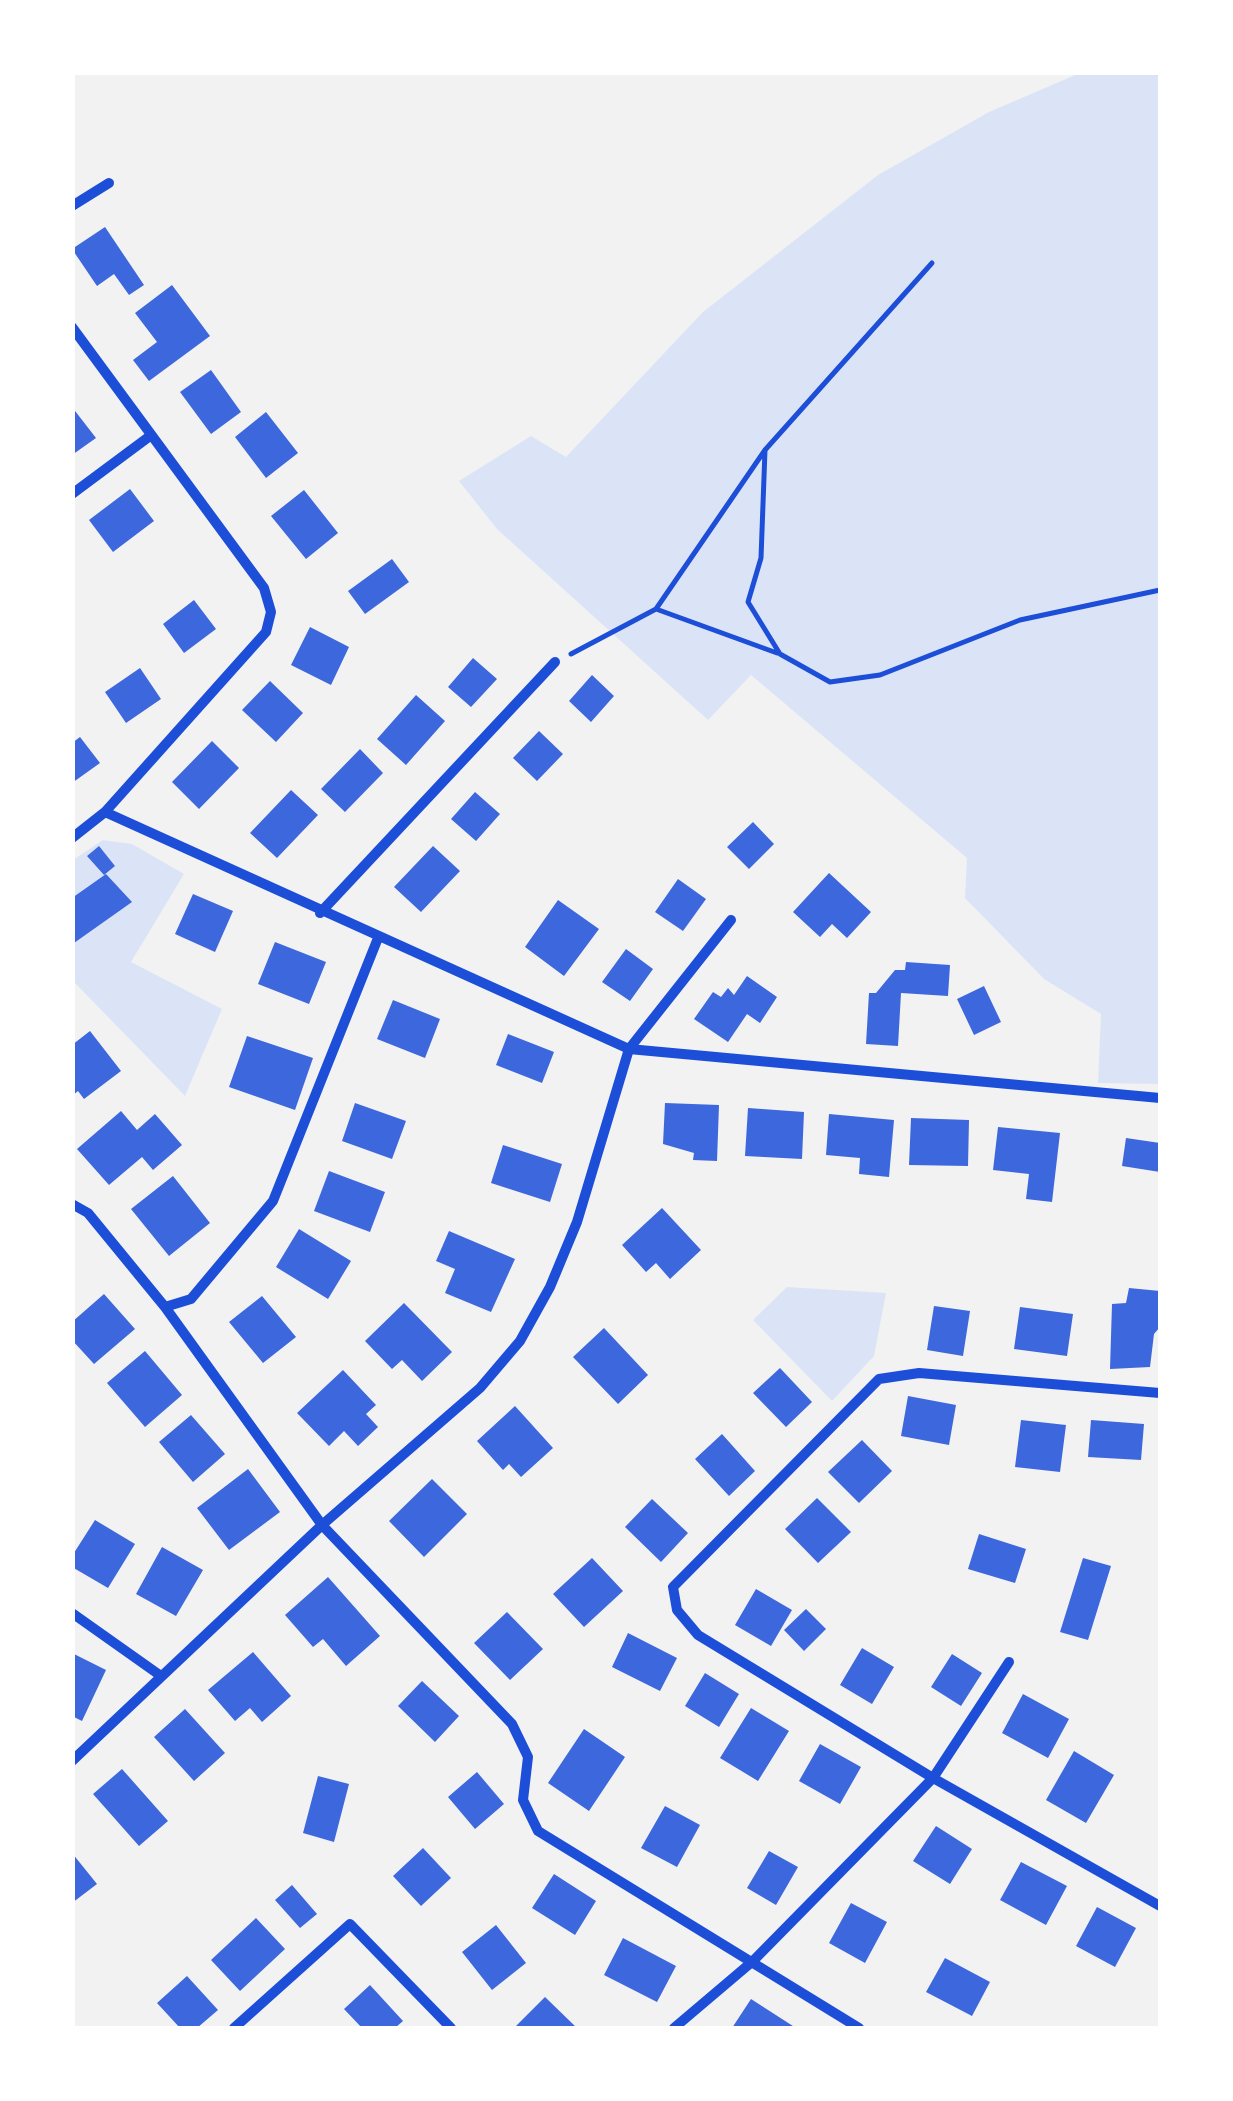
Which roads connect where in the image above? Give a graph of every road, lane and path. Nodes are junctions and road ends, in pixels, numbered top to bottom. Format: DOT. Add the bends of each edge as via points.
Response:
graph roads {
  1 [pos="110,183"];
  2 [pos="72,206"];
  3 [pos="932,263"];
  4 [pos="72,327"];
  5 [pos="150,436"];
  6 [pos="764,450"];
  7 [pos="72,494"];
  8 [pos="1160,590"];
  9 [pos="656,609"];
  10 [pos="780,654"];
  11 [pos="555,662"];
  12 [pos="104,812"];
  13 [pos="72,838"];
  14 [pos="320,913"];
  15 [pos="730,920"];
  16 [pos="378,938"];
  17 [pos="629,1049"];
  18 [pos="1160,1098"];
  19 [pos="72,1204"];
  20 [pos="165,1307"];
  21 [pos="1160,1394"];
  22 [pos="322,1525"];
  23 [pos="72,1613"];
  24 [pos="1009,1662"];
  25 [pos="162,1676"];
  26 [pos="72,1761"];
  27 [pos="933,1778"];
  28 [pos="1160,1906"];
  29 [pos="753,1961"];
  30 [pos="234,2028"];
  31 [pos="451,2028"];
  32 [pos="674,2028"];
  33 [pos="859,2028"];
  1 -- 2 [label="street"];
  3 -- 6 [label="path"];
  4 -- 5 [label="street"];
  5 -- 7 [label="street"];
  5 -- 12 [label="street" via="264,588 270,612 266,632"];
  6 -- 9 [label="path"];
  6 -- 10 [label="path" via="761,558 748,602"];
  8 -- 10 [label="path" via="1020,620 880,675 830,682"];
  9 -- 10 [label="path"];
  9 -- 11 [label="path"];
  11 -- 14 [label="street"];
  12 -- 13 [label="street"];
  12 -- 14 [label="street"];
  14 -- 16 [label="street"];
  15 -- 17 [label="street"];
  16 -- 17 [label="street"];
  16 -- 20 [label="street" via="273,1201 191,1299"];
  17 -- 18 [label="street"];
  17 -- 22 [label="street" via="578,1222 520,1342 480,1388"];
  19 -- 20 [label="street" via="88,1213"];
  20 -- 22 [label="street"];
  21 -- 27 [label="street" via="918,1373 879,1379 673,1587 677,1610 698,1635"];
  22 -- 25 [label="street"];
  22 -- 29 [label="street" via="512,1724 528,1757 523,1800 538,1831"];
  23 -- 25 [label="street"];
  24 -- 27 [label="street"];
  25 -- 26 [label="street"];
  27 -- 28 [label="street"];
  27 -- 29 [label="street"];
  29 -- 32 [label="street"];
  29 -- 33 [label="street"];
  30 -- 31 [label="street" via="350,1924"];
}
